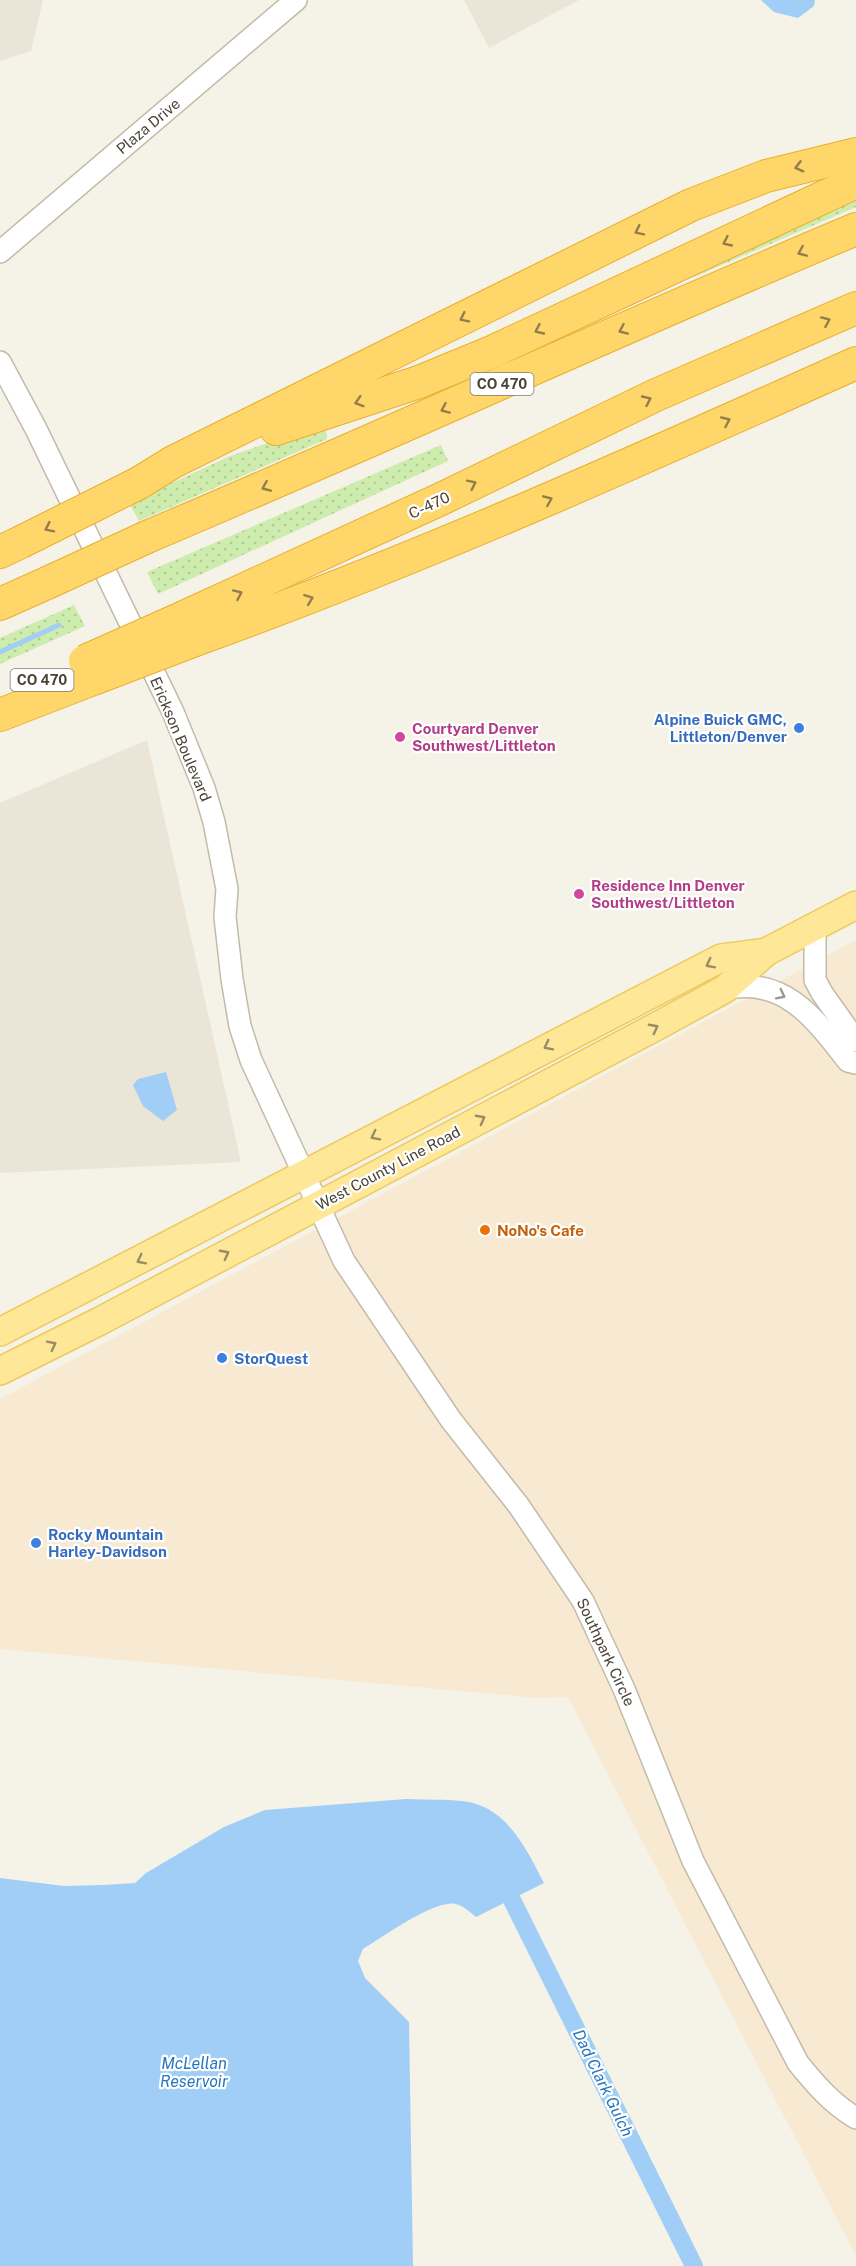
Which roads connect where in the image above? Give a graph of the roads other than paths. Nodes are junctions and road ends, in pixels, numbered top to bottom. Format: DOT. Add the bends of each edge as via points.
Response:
graph roads {
  1 [pos="296,0"];
  2 [pos="856,154"];
  3 [pos="856,182"];
  4 [pos="856,229"];
  5 [pos="0,252"];
  6 [pos="856,308"];
  7 [pos="0,362"];
  8 [pos="856,363"];
  9 [pos="139,483"];
  10 [pos="10,547"];
  11 [pos="0,604"];
  12 [pos="190,629"];
  13 [pos="89,670"];
  14 [pos="0,699"];
  15 [pos="0,715"];
  16 [pos="856,905"];
  17 [pos="815,927"];
  18 [pos="766,952"];
  19 [pos="725,989"];
  20 [pos="856,1041"];
  21 [pos="856,1063"];
  22 [pos="304,1173"];
  23 [pos="317,1205"];
  24 [pos="0,1332"];
  25 [pos="0,1371"];
  26 [pos="856,2118"];
  1 -- 5 [label="street, Plaza Drive"];
  2 -- 9 [label="highway, one-way" via="766,176 691,205 173,462"];
  3 -- 9 [label="highway, one-way" via="476,359 249,438"];
  4 -- 11 [label="highway, CO 470, one-way, bridge"];
  12 -- 6 [label="highway, C-470 / CO 470, one-way" via="441,499 664,392"];
  7 -- 22 [label="street, Erickson Boulevard" via="108,577 204,789 227,889 225,917 240,1026 251,1060"];
  12 -- 8 [label="highway, one-way" via="285,608 455,540"];
  9 -- 10 [label="highway, one-way, bridge"];
  12 -- 13 [label="highway, C-470 / CO 470, bridge"];
  13 -- 14 [label="highway, C-470 / CO 470"];
  13 -- 15 [label="highway"];
  16 -- 17 [label="main road, West County Line Road"];
  17 -- 18 [label="main road, West County Line Road"];
  17 -- 20 [label="street" via="815,980"];
  18 -- 19 [label="main road, West County Line Road"];
  18 -- 22 [label="main road, West County Line Road, one-way" via="722,958"];
  19 -- 21 [label="street, one-way" via="759,986 791,1001 815,1019 848,1061"];
  23 -- 19 [label="main road, West County Line Road, one-way"];
  22 -- 23 [label="street, Erickson Boulevard"];
  22 -- 24 [label="main road, West County Line Road, one-way"];
  25 -- 23 [label="main road, West County Line Road, one-way"];
  23 -- 26 [label="street, Southpark Circle" via="344,1261 418,1372 519,1506 583,1601 621,1680 693,1861 798,2062 819,2089"];
}
